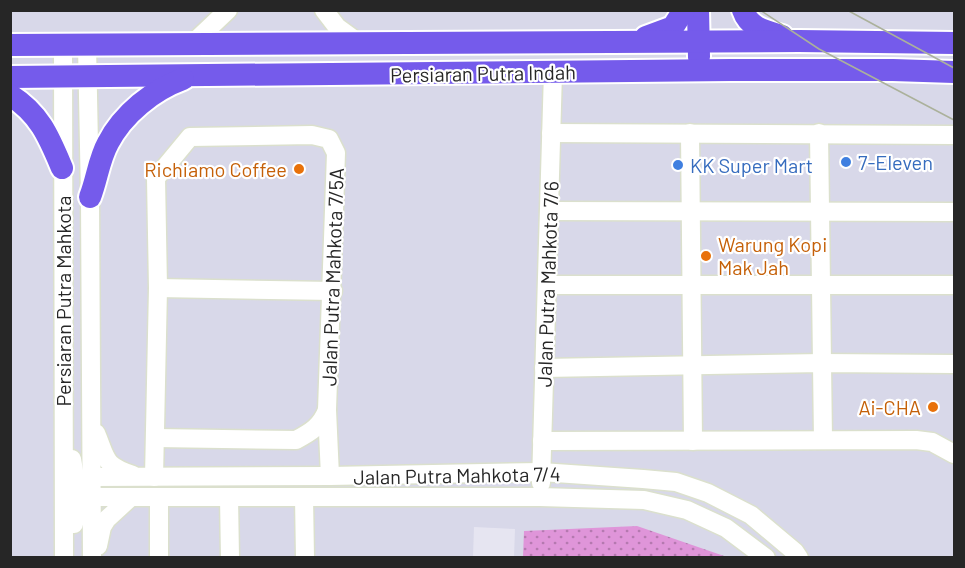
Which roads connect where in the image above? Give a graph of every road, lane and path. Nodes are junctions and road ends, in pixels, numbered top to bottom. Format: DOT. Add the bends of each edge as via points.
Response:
graph roads {
  1 [pos="228,10"];
  2 [pos="324,10"];
  3 [pos="684,10"];
  4 [pos="698,10"];
  5 [pos="731,10"];
  6 [pos="743,10"];
  7 [pos="699,41"];
  8 [pos="730,41"];
  9 [pos="799,41"];
  10 [pos="633,42"];
  11 [pos="954,43"];
  12 [pos="359,44"];
  13 [pos="10,45"];
  14 [pos="63,45"];
  15 [pos="87,45"];
  16 [pos="191,45"];
  17 [pos="699,70"];
  18 [pos="730,70"];
  19 [pos="553,72"];
  20 [pos="954,72"];
  21 [pos="190,76"];
  22 [pos="10,77"];
  23 [pos="62,77"];
  24 [pos="88,77"];
  25 [pos="10,95"];
  26 [pos="551,133"];
  27 [pos="690,133"];
  28 [pos="819,133"];
  29 [pos="954,135"];
  30 [pos="62,168"];
  31 [pos="90,197"];
  32 [pos="549,211"];
  33 [pos="690,212"];
  34 [pos="820,212"];
  35 [pos="954,212"];
  36 [pos="547,285"];
  37 [pos="821,285"];
  38 [pos="954,285"];
  39 [pos="691,286"];
  40 [pos="158,288"];
  41 [pos="333,291"];
  42 [pos="822,363"];
  43 [pos="954,364"];
  44 [pos="692,366"];
  45 [pos="544,368"];
  46 [pos="63,410"];
  47 [pos="327,410"];
  48 [pos="91,421"];
  49 [pos="156,438"];
  50 [pos="296,440"];
  51 [pos="823,440"];
  52 [pos="542,441"];
  53 [pos="693,441"];
  54 [pos="952,450"];
  55 [pos="541,472"];
  56 [pos="324,476"];
  57 [pos="147,477"];
  58 [pos="87,488"];
  59 [pos="159,497"];
  60 [pos="229,497"];
  61 [pos="304,497"];
  62 [pos="540,497"];
  63 [pos="131,498"];
  64 [pos="66,558"];
  65 [pos="92,558"];
  66 [pos="159,558"];
  67 [pos="230,558"];
  68 [pos="305,558"];
  69 [pos="766,558"];
  70 [pos="799,558"];
  1 -- 16 [label="street"];
  2 -- 12 [label="street" via="337,27"];
  3 -- 10 [label="main road" via="673,27"];
  4 -- 7 [label="main road"];
  5 -- 8 [label="main road"];
  6 -- 9 [label="main road" via="759,30"];
  7 -- 8 [label="main road, Persiaran Putra Indah"];
  7 -- 10 [label="main road, Persiaran Putra Indah"];
  7 -- 17 [label="main road"];
  8 -- 9 [label="main road, Persiaran Putra Indah"];
  8 -- 18 [label="main road"];
  9 -- 11 [label="main road, Persiaran Putra Indah"];
  10 -- 12 [label="main road, Persiaran Putra Indah"];
  12 -- 16 [label="main road, Persiaran Putra Indah"];
  13 -- 14 [label="main road, Persiaran Putra Indah"];
  14 -- 15 [label="main road, Persiaran Putra Indah"];
  14 -- 23 [label="street, Persiaran Putra Mahkota"];
  15 -- 16 [label="main road, Persiaran Putra Indah"];
  15 -- 24 [label="street, Persiaran Putra Mahkota"];
  17 -- 18 [label="main road, Persiaran Putra Indah"];
  17 -- 19 [label="main road, Persiaran Putra Indah"];
  18 -- 20 [label="main road, Persiaran Putra Indah"];
  19 -- 21 [label="main road, Persiaran Putra Indah"];
  19 -- 26 [label="street, Jalan Putra Mahkota 7/6"];
  21 -- 24 [label="main road, Persiaran Putra Indah"];
  21 -- 31 [label="main road" via="166,85 122,123 108,142"];
  22 -- 23 [label="main road, Persiaran Putra Indah"];
  23 -- 24 [label="main road, Persiaran Putra Indah"];
  23 -- 30 [label="street, Persiaran Putra Mahkota"];
  24 -- 31 [label="street, Persiaran Putra Mahkota"];
  25 -- 30 [label="main road" via="42,124"];
  26 -- 27 [label="street"];
  26 -- 32 [label="street, Jalan Putra Mahkota 7/6"];
  27 -- 28 [label="street"];
  27 -- 33 [label="street"];
  28 -- 29 [label="street"];
  28 -- 34 [label="street"];
  30 -- 46 [label="street, Persiaran Putra Mahkota"];
  31 -- 48 [label="street, Persiaran Putra Mahkota"];
  32 -- 33 [label="street"];
  32 -- 36 [label="street, Jalan Putra Mahkota 7/6"];
  33 -- 34 [label="street"];
  33 -- 39 [label="street"];
  34 -- 35 [label="street"];
  34 -- 37 [label="street"];
  36 -- 39 [label="street"];
  36 -- 45 [label="street, Jalan Putra Mahkota 7/6"];
  37 -- 38 [label="street"];
  37 -- 39 [label="street"];
  37 -- 42 [label="street"];
  39 -- 44 [label="street"];
  40 -- 41 [label="street"];
  40 -- 41 [label="street, Jalan Putra Mahkota 7/5A" via="156,178 190,137 312,135 329,139 336,153"];
  40 -- 49 [label="street, Jalan Putra Mahkota 7/5A"];
  41 -- 47 [label="street, Jalan Putra Mahkota 7/5A"];
  42 -- 43 [label="street"];
  42 -- 44 [label="street"];
  42 -- 51 [label="street"];
  44 -- 45 [label="street"];
  44 -- 53 [label="street"];
  45 -- 52 [label="street, Jalan Putra Mahkota 7/6"];
  46 -- 58 [label="street" via="70,432 72,461"];
  46 -- 64 [label="street, Persiaran Putra Mahkota"];
  47 -- 50 [label="street" via="314,431"];
  47 -- 56 [label="street, Jalan Putra Mahkota 7/5A"];
  48 -- 57 [label="street" via="104,457 111,465"];
  48 -- 58 [label="street, Persiaran Putra Mahkota"];
  49 -- 50 [label="street"];
  49 -- 57 [label="street, Jalan Putra Mahkota 7/5A"];
  50 -- 56 [label="street" via="317,449"];
  51 -- 53 [label="street"];
  51 -- 54 [label="street" via="916,440"];
  52 -- 53 [label="street"];
  52 -- 55 [label="street, Jalan Putra Mahkota 7/6"];
  55 -- 56 [label="street, Jalan Putra Mahkota 7/4"];
  55 -- 62 [label="street, Jalan Putra Mahkota 7/6"];
  55 -- 70 [label="street, Jalan Putra Mahkota 7/4" via="676,482 751,515"];
  56 -- 57 [label="street, Jalan Putra Mahkota 7/4"];
  57 -- 58 [label="street, Jalan Putra Mahkota 7/4"];
  58 -- 63 [label="street, Jalan Putra Mahkota 7/4"];
  58 -- 64 [label="street"];
  58 -- 65 [label="street, Persiaran Putra Mahkota"];
  59 -- 60 [label="street, Jalan Putra Mahkota 7/4"];
  59 -- 63 [label="street, Jalan Putra Mahkota 7/4"];
  59 -- 66 [label="street"];
  60 -- 61 [label="street, Jalan Putra Mahkota 7/4"];
  60 -- 67 [label="street"];
  61 -- 62 [label="street, Jalan Putra Mahkota 7/4"];
  61 -- 68 [label="street"];
  62 -- 69 [label="street, Jalan Putra Mahkota 7/4" via="644,500 687,510 726,528"];
  63 -- 65 [label="street" via="107,519"];
}
